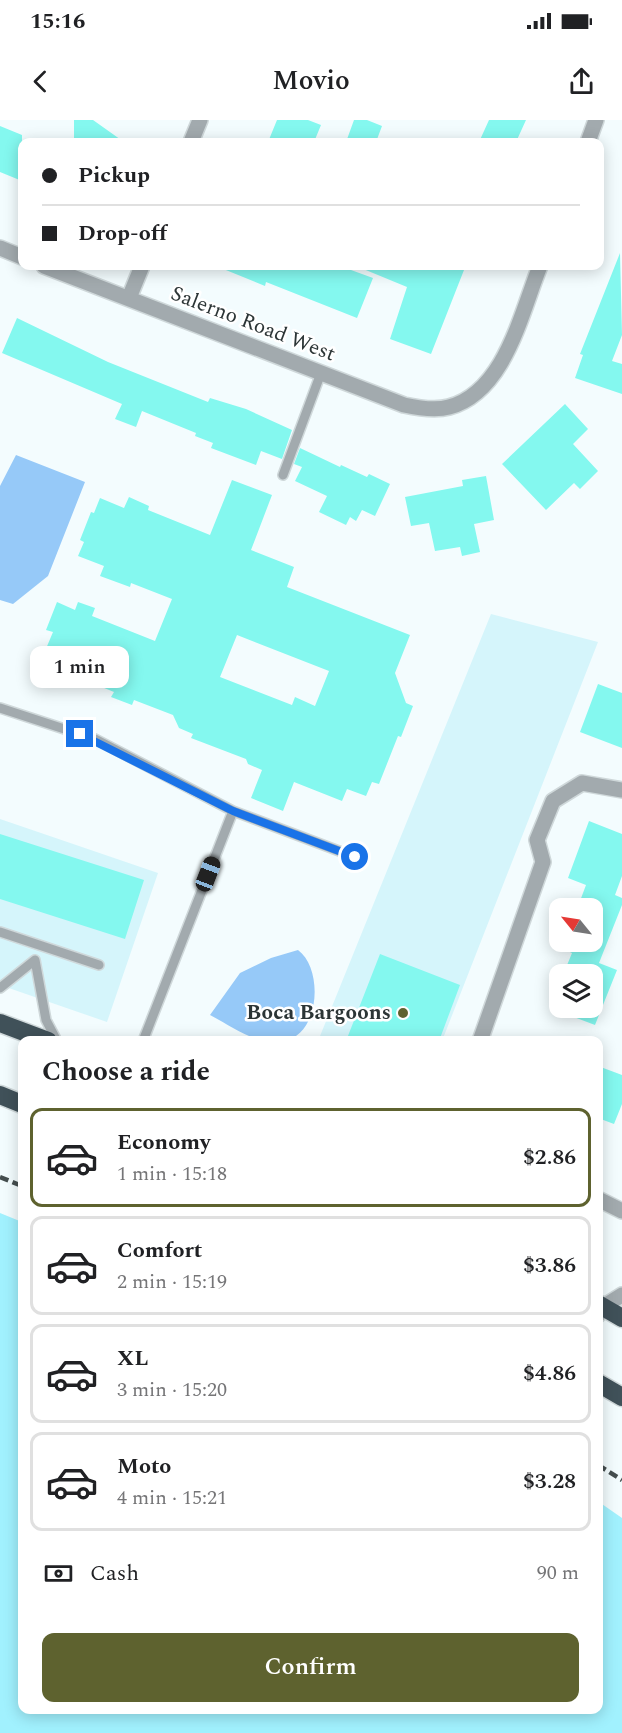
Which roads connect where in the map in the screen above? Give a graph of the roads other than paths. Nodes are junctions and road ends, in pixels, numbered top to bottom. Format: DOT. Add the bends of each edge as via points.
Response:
graph roads {
  1 [pos="200,120"];
  2 [pos="596,120"];
  3 [pos="193,138"];
  4 [pos="589,138"];
  5 [pos="0,248"];
  6 [pos="18,255"];
  7 [pos="55,270"];
  8 [pos="140,270"];
  9 [pos="538,270"];
  10 [pos="129,298"];
  11 [pos="321,373"];
  12 [pos="283,475"];
  13 [pos="0,708"];
  14 [pos="622,790"];
  15 [pos="233,811"];
  16 [pos="355,857"];
  17 [pos="0,932"];
  18 [pos="40,945"];
  19 [pos="35,960"];
  20 [pos="99,965"];
  21 [pos="0,988"];
  22 [pos="0,1023"];
  23 [pos="35,1036"];
  24 [pos="54,1036"];
  25 [pos="145,1036"];
  26 [pos="482,1036"];
  27 [pos="0,1095"];
  28 [pos="18,1102"];
  29 [pos="603,1202"];
  30 [pos="622,1211"];
  31 [pos="622,1295"];
  32 [pos="603,1304"];
  33 [pos="603,1308"];
  34 [pos="622,1318"];
  35 [pos="603,1386"];
  36 [pos="622,1397"];
  1 -- 3 [label="street"];
  2 -- 4 [label="street"];
  5 -- 6 [label="street"];
  7 -- 10 [label="street, Salerno Road West"];
  8 -- 10 [label="street"];
  9 -- 11 [label="street, Salerno Road West" via="503,359 474,396 449,407 425,409 404,405"];
  10 -- 11 [label="street, Salerno Road West"];
  11 -- 12 [label="lane"];
  13 -- 15 [label="lane" via="95,739"];
  14 -- 26 [label="street" via="582,783 554,801 537,840 543,862 531,902"];
  15 -- 16 [label="lane"];
  15 -- 25 [label="lane"];
  17 -- 18 [label="lane"];
  18 -- 19 [label="lane"];
  18 -- 20 [label="lane"];
  19 -- 21 [label="lane"];
  19 -- 24 [label="lane" via="46,1020"];
  22 -- 23 [label="highway"];
  27 -- 28 [label="highway"];
  29 -- 30 [label="street"];
  31 -- 32 [label="street"];
  33 -- 34 [label="highway"];
  35 -- 36 [label="highway"];
}
